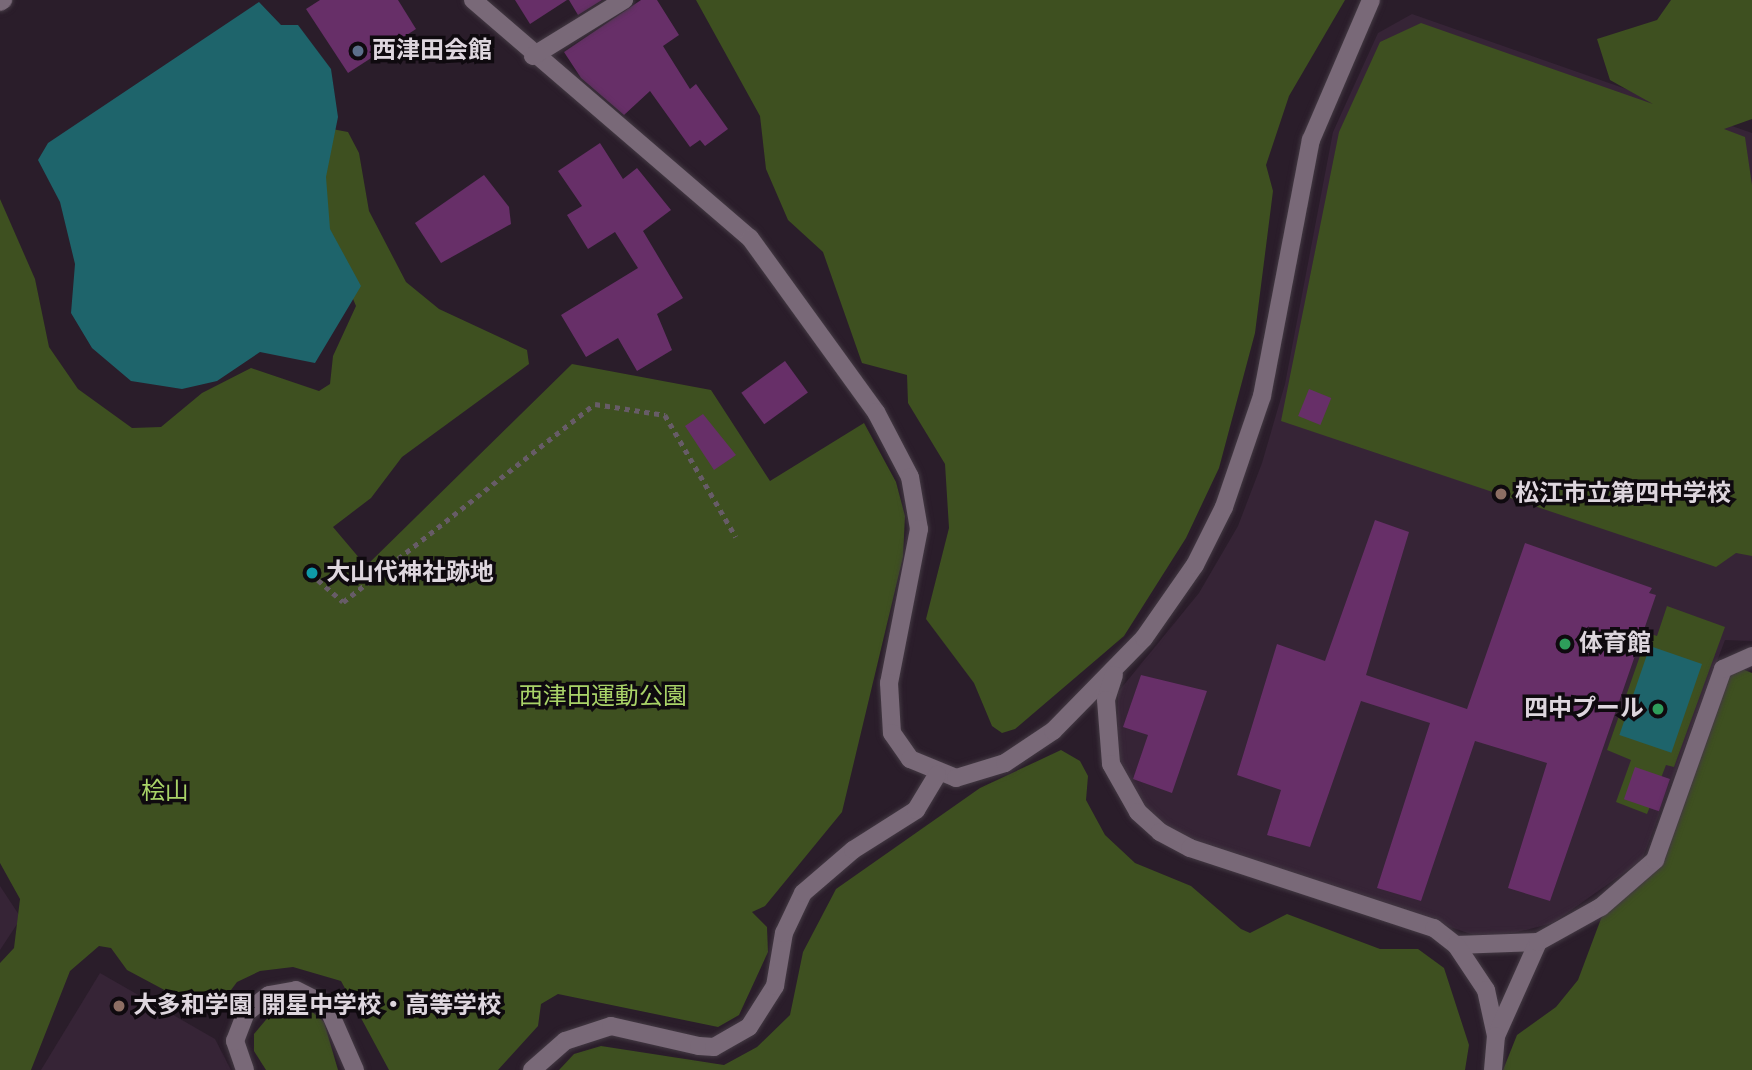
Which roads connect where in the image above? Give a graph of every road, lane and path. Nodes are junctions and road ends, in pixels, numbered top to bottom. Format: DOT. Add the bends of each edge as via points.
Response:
graph roads {
  1 [pos="473,0"];
  2 [pos="624,0"];
  3 [pos="1371,0"];
  4 [pos="533,56"];
  5 [pos="736,537"];
  6 [pos="318,580"];
  7 [pos="1752,656"];
  8 [pos="1116,669"];
  9 [pos="937,775"];
  10 [pos="1538,942"];
  11 [pos="1457,945"];
  12 [pos="1496,1036"];
  13 [pos="245,1070"];
  14 [pos="355,1070"];
  15 [pos="532,1070"];
  16 [pos="1493,1070"];
  1 -- 4 [label="street"];
  2 -- 4 [label="street"];
  3 -- 8 [label="street" via="1311,141 1262,396 1224,507 1167,608"];
  4 -- 9 [label="street" via="750,238 893,442 910,477 919,529 887,709 901,748"];
  5 -- 6 [label="path" via="665,415 595,404 343,602"];
  7 -- 10 [label="street" via="1723,669 1655,860 1601,907"];
  8 -- 9 [label="street" via="1027,751 978,774"];
  8 -- 11 [label="street" via="1106,700 1111,764 1138,812 1160,832 1190,848 1434,928"];
  9 -- 15 [label="street" via="916,810 853,850 803,893 784,933 775,986 749,1027 706,1046 611,1026 565,1041"];
  10 -- 11 [label="street"];
  10 -- 12 [label="street"];
  11 -- 12 [label="street" via="1486,990"];
  12 -- 16 [label="street"];
  13 -- 14 [label="street" via="235,1041 246,1013 269,995 296,990 327,1006"];
}
